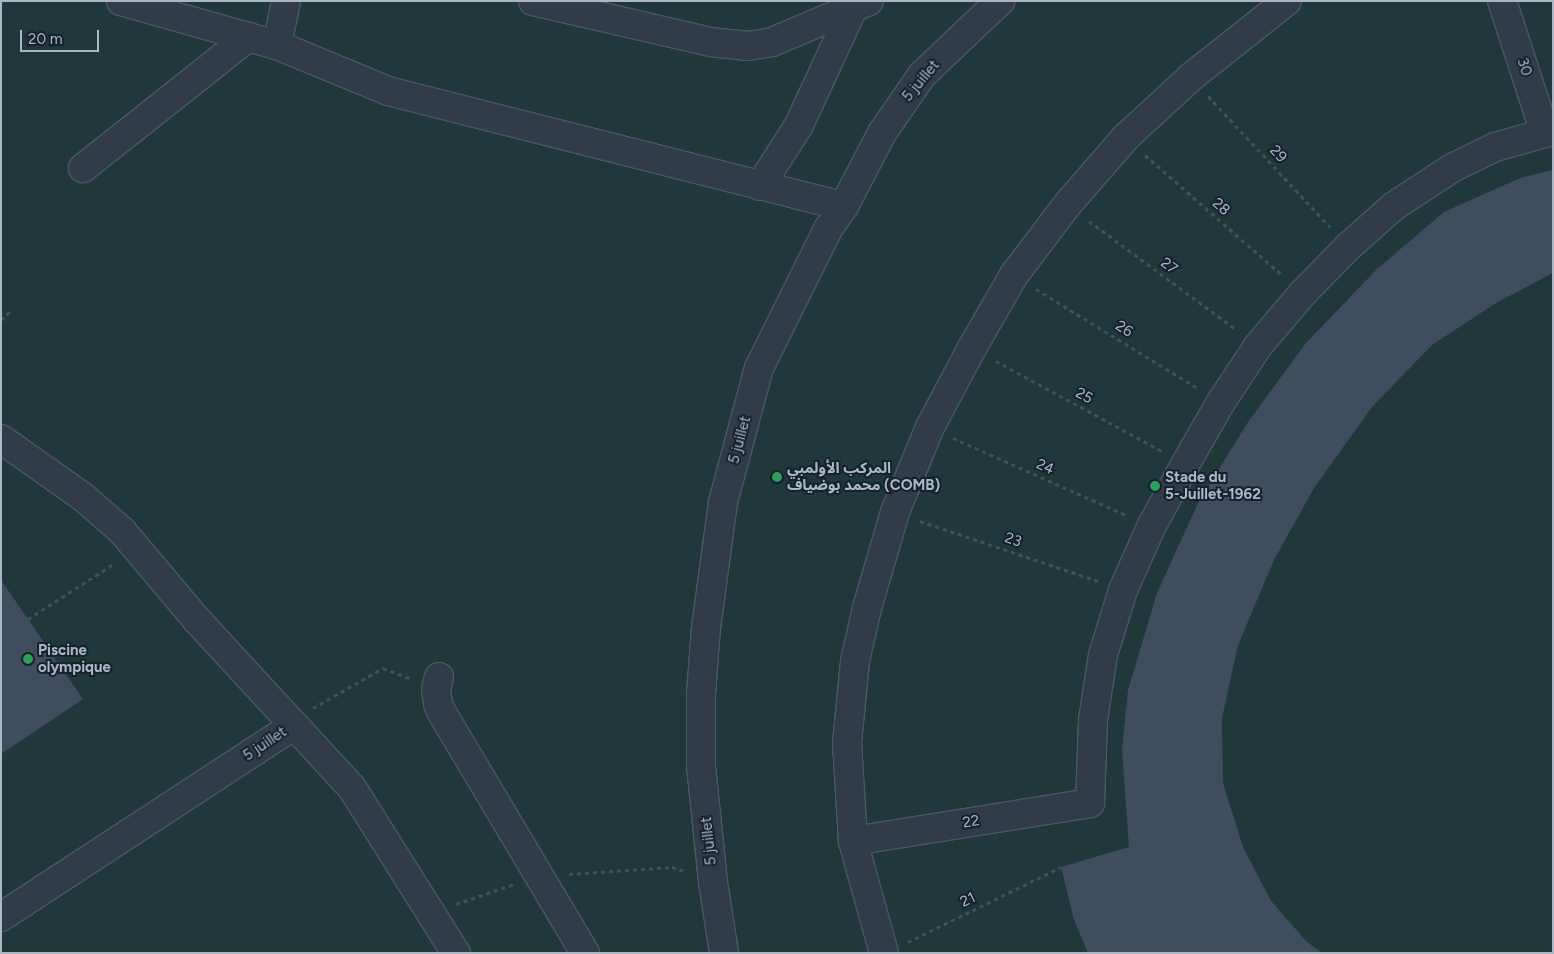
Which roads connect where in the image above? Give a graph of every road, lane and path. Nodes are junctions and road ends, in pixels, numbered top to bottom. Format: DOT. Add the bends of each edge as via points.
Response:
graph roads {
  1 [pos="121,1"];
  2 [pos="286,1"];
  3 [pos="533,1"];
  4 [pos="1000,1"];
  5 [pos="1287,1"];
  6 [pos="1502,1"];
  7 [pos="861,5"];
  8 [pos="248,37"];
  9 [pos="277,45"];
  10 [pos="1191,77"];
  11 [pos="1125,138"];
  12 [pos="83,168"];
  13 [pos="760,186"];
  14 [pos="1066,204"];
  15 [pos="844,206"];
  16 [pos="1348,246"];
  17 [pos="1014,276"];
  18 [pos="1303,293"];
  19 [pos="14,309"];
  20 [pos="1,320"];
  21 [pos="1258,346"];
  22 [pos="972,348"];
  23 [pos="1221,402"];
  24 [pos="930,427"];
  25 [pos="1,439"];
  26 [pos="1186,463"];
  27 [pos="896,512"];
  28 [pos="1151,526"];
  29 [pos="137,549"];
  30 [pos="1123,590"];
  31 [pos="28,619"];
  32 [pos="438,683"];
  33 [pos="294,725"];
  34 [pos="853,841"];
  35 [pos="1061,867"];
  36 [pos="1,917"];
  37 [pos="893,948"];
  38 [pos="456,953"];
  39 [pos="586,953"];
  40 [pos="724,953"];
  1 -- 8 [label="lane"];
  2 -- 9 [label="lane"];
  3 -- 7 [label="lane" via="710,42 748,46 772,42"];
  4 -- 15 [label="lane, 5 juillet" via="922,75 882,133"];
  5 -- 10 [label="lane"];
  6 -- 16 [label="lane, 30" via="1545,133 1496,147 1452,168 1394,206"];
  7 -- 13 [label="lane" via="799,125"];
  8 -- 9 [label="lane"];
  8 -- 12 [label="lane"];
  9 -- 13 [label="lane" via="388,91"];
  10 -- 11 [label="lane"];
  10 -- 16 [label="path, 29"];
  11 -- 14 [label="lane"];
  11 -- 18 [label="path, 28"];
  13 -- 15 [label="lane"];
  14 -- 17 [label="lane"];
  14 -- 21 [label="path, 27"];
  15 -- 40 [label="lane, 5 juillet" via="828,229 759,368 722,502 706,628 701,766"];
  16 -- 18 [label="lane"];
  17 -- 22 [label="lane"];
  17 -- 23 [label="path, 26"];
  18 -- 21 [label="lane"];
  19 -- 20 [label="path"];
  21 -- 23 [label="lane"];
  22 -- 24 [label="lane"];
  22 -- 26 [label="path, 25"];
  23 -- 26 [label="lane"];
  24 -- 27 [label="lane"];
  24 -- 28 [label="path, 24"];
  25 -- 29 [label="lane" via="83,497 122,531"];
  26 -- 28 [label="lane"];
  27 -- 30 [label="path, 23"];
  27 -- 34 [label="lane" via="854,661 847,743"];
  28 -- 30 [label="lane"];
  29 -- 31 [label="path"];
  29 -- 33 [label="lane"];
  30 -- 34 [label="lane, 22" via="1103,655 1094,711 1090,802"];
  32 -- 33 [label="path" via="383,668 313,708"];
  32 -- 39 [label="lane" via="438,704 442,713"];
  33 -- 36 [label="lane, 5 juillet"];
  33 -- 38 [label="lane, 5 juillet" via="352,788"];
  34 -- 37 [label="lane"];
  35 -- 37 [label="path, 21"];
}
